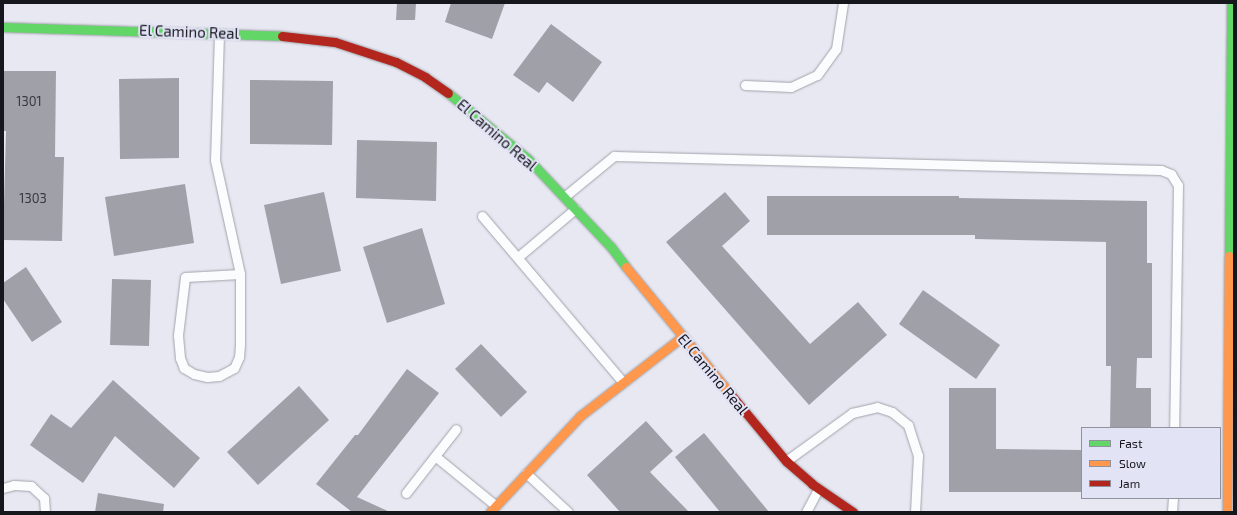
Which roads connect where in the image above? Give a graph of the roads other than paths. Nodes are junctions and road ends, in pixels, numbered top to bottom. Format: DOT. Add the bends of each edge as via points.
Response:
graph roads {
  1 [pos="843,3"];
  2 [pos="1231,3"];
  3 [pos="3,27"];
  4 [pos="219,33"];
  5 [pos="1232,80"];
  6 [pos="745,85"];
  7 [pos="1232,127"];
  8 [pos="564,197"];
  9 [pos="575,209"];
  10 [pos="482,216"];
  11 [pos="518,257"];
  12 [pos="240,274"];
  13 [pos="682,337"];
  14 [pos="624,383"];
  15 [pos="1174,427"];
  16 [pos="456,429"];
  17 [pos="435,456"];
  18 [pos="786,461"];
  19 [pos="525,472"];
  20 [pos="3,488"];
  21 [pos="818,488"];
  22 [pos="406,493"];
  23 [pos="1173,499"];
  24 [pos="493,510"];
  25 [pos="45,512"];
  26 [pos="568,512"];
  27 [pos="806,512"];
  28 [pos="853,512"];
  29 [pos="915,512"];
  30 [pos="1172,512"];
  31 [pos="1227,512"];
  1 -- 6 [label="lane" via="836,49 818,75 792,87"];
  2 -- 5 [label="street"];
  3 -- 4 [label="street, El Camino Real"];
  4 -- 8 [label="street, El Camino Real" via="303,37 329,41 396,62 425,77 459,101 528,159"];
  4 -- 12 [label="lane" via="215,160"];
  5 -- 7 [label="street"];
  7 -- 31 [label="street"];
  8 -- 9 [label="street, El Camino Real"];
  8 -- 15 [label="lane" via="614,156 1161,170 1171,174 1178,185"];
  9 -- 11 [label="lane"];
  9 -- 13 [label="street, El Camino Real" via="611,247"];
  10 -- 11 [label="lane"];
  11 -- 14 [label="lane"];
  12 -- 12 [label="lane" via="240,350 234,368 220,376 194,374 184,368 180,358 178,335 185,277"];
  13 -- 14 [label="street"];
  13 -- 18 [label="street, El Camino Real"];
  14 -- 19 [label="street" via="580,416"];
  16 -- 17 [label="lane"];
  17 -- 22 [label="lane"];
  17 -- 24 [label="lane"];
  18 -- 21 [label="street, El Camino Real"];
  18 -- 29 [label="lane" via="852,413 877,407 892,412 908,425 918,455"];
  19 -- 24 [label="street"];
  19 -- 26 [label="lane"];
  20 -- 25 [label="lane" via="14,485 31,486 44,498"];
  21 -- 27 [label="lane"];
  21 -- 28 [label="street, El Camino Real"];
  23 -- 30 [label="lane"];
}
